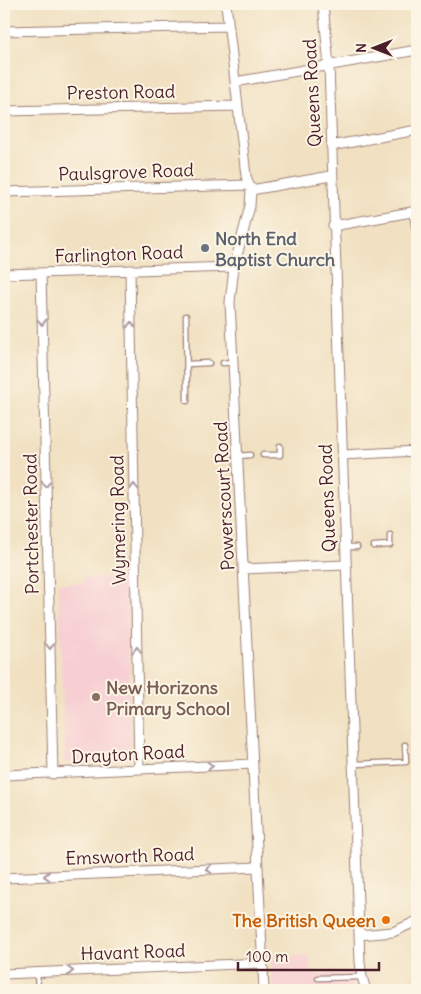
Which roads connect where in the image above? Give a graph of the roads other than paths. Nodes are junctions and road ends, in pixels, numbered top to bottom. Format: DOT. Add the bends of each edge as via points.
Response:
graph roads {
  1 [pos="226,4"];
  2 [pos="322,4"];
  3 [pos="228,26"];
  4 [pos="4,31"];
  5 [pos="417,50"];
  6 [pos="329,66"];
  7 [pos="235,82"];
  8 [pos="238,106"];
  9 [pos="4,111"];
  10 [pos="417,130"];
  11 [pos="331,146"];
  12 [pos="331,176"];
  13 [pos="250,188"];
  14 [pos="4,192"];
  15 [pos="416,211"];
  16 [pos="333,226"];
  17 [pos="417,230"];
  18 [pos="234,267"];
  19 [pos="130,270"];
  20 [pos="40,273"];
  21 [pos="4,274"];
  22 [pos="186,316"];
  23 [pos="233,362"];
  24 [pos="209,363"];
  25 [pos="223,363"];
  26 [pos="187,364"];
  27 [pos="187,401"];
  28 [pos="280,446"];
  29 [pos="417,451"];
  30 [pos="262,455"];
  31 [pos="342,455"];
  32 [pos="238,456"];
  33 [pos="250,456"];
  34 [pos="390,535"];
  35 [pos="374,546"];
  36 [pos="357,547"];
  37 [pos="345,548"];
  38 [pos="346,564"];
  39 [pos="244,568"];
  40 [pos="406,745"];
  41 [pos="253,764"];
  42 [pos="354,764"];
  43 [pos="139,769"];
  44 [pos="53,774"];
  45 [pos="4,775"];
  46 [pos="416,821"];
  47 [pos="417,850"];
  48 [pos="258,868"];
  49 [pos="4,878"];
  50 [pos="417,921"];
  51 [pos="359,935"];
  52 [pos="263,963"];
  53 [pos="37,972"];
  54 [pos="4,974"];
  55 [pos="362,977"];
  56 [pos="318,978"];
  57 [pos="38,990"];
  58 [pos="264,990"];
  59 [pos="366,990"];
  1 -- 3 [label="street, Powerscourt Road"];
  2 -- 6 [label="street, Queens Road"];
  3 -- 4 [label="street"];
  3 -- 7 [label="street, Powerscourt Road"];
  5 -- 6 [label="street"];
  6 -- 7 [label="street"];
  6 -- 11 [label="street, Queens Road"];
  7 -- 8 [label="street, Powerscourt Road"];
  8 -- 9 [label="street, Preston Road"];
  8 -- 13 [label="street, Powerscourt Road"];
  10 -- 11 [label="street"];
  11 -- 12 [label="street, Queens Road"];
  12 -- 13 [label="street, Paulsgrove Road"];
  12 -- 16 [label="street, Queens Road"];
  13 -- 14 [label="street, Paulsgrove Road"];
  13 -- 18 [label="street, Powerscourt Road" via="248,221"];
  15 -- 16 [label="street"];
  15 -- 17 [label="street"];
  16 -- 31 [label="street, Queens Road"];
  18 -- 19 [label="street, Farlington Road"];
  18 -- 23 [label="street, Powerscourt Road" via="230,302"];
  19 -- 20 [label="street, Farlington Road"];
  43 -- 19 [label="street, Wymering Road, one-way"];
  20 -- 21 [label="street, Farlington Road"];
  20 -- 44 [label="street, Portchester Road, one-way"];
  22 -- 26 [label="lane"];
  23 -- 25 [label="lane"];
  23 -- 32 [label="street, Powerscourt Road"];
  24 -- 26 [label="lane"];
  26 -- 27 [label="lane"];
  28 -- 30 [label="lane" via="280,455"];
  29 -- 31 [label="street"];
  31 -- 37 [label="street, Queens Road"];
  32 -- 33 [label="lane"];
  32 -- 39 [label="street, Powerscourt Road"];
  34 -- 35 [label="lane" via="390,545"];
  36 -- 37 [label="lane"];
  37 -- 38 [label="street, Queens Road"];
  38 -- 39 [label="street"];
  38 -- 42 [label="street, Queens Road"];
  39 -- 41 [label="street, Powerscourt Road"];
  40 -- 42 [label="lane" via="406,762"];
  43 -- 41 [label="street, Drayton Road, one-way"];
  41 -- 48 [label="street, Powerscourt Road"];
  42 -- 51 [label="street, Queens Road"];
  43 -- 44 [label="street, Drayton Road"];
  44 -- 45 [label="street, Drayton Road"];
  46 -- 47 [label="lane"];
  48 -- 49 [label="street, Emsworth Road, one-way"];
  48 -- 52 [label="street, Powerscourt Road"];
  50 -- 51 [label="street" via="393,932"];
  51 -- 55 [label="street, Queens Road"];
  53 -- 52 [label="street, Havant Road, one-way"];
  52 -- 58 [label="street, Powerscourt Road"];
  53 -- 54 [label="street, Havant Road"];
  53 -- 57 [label="lane"];
  55 -- 56 [label="lane"];
  55 -- 59 [label="street, Queens Road"];
}
